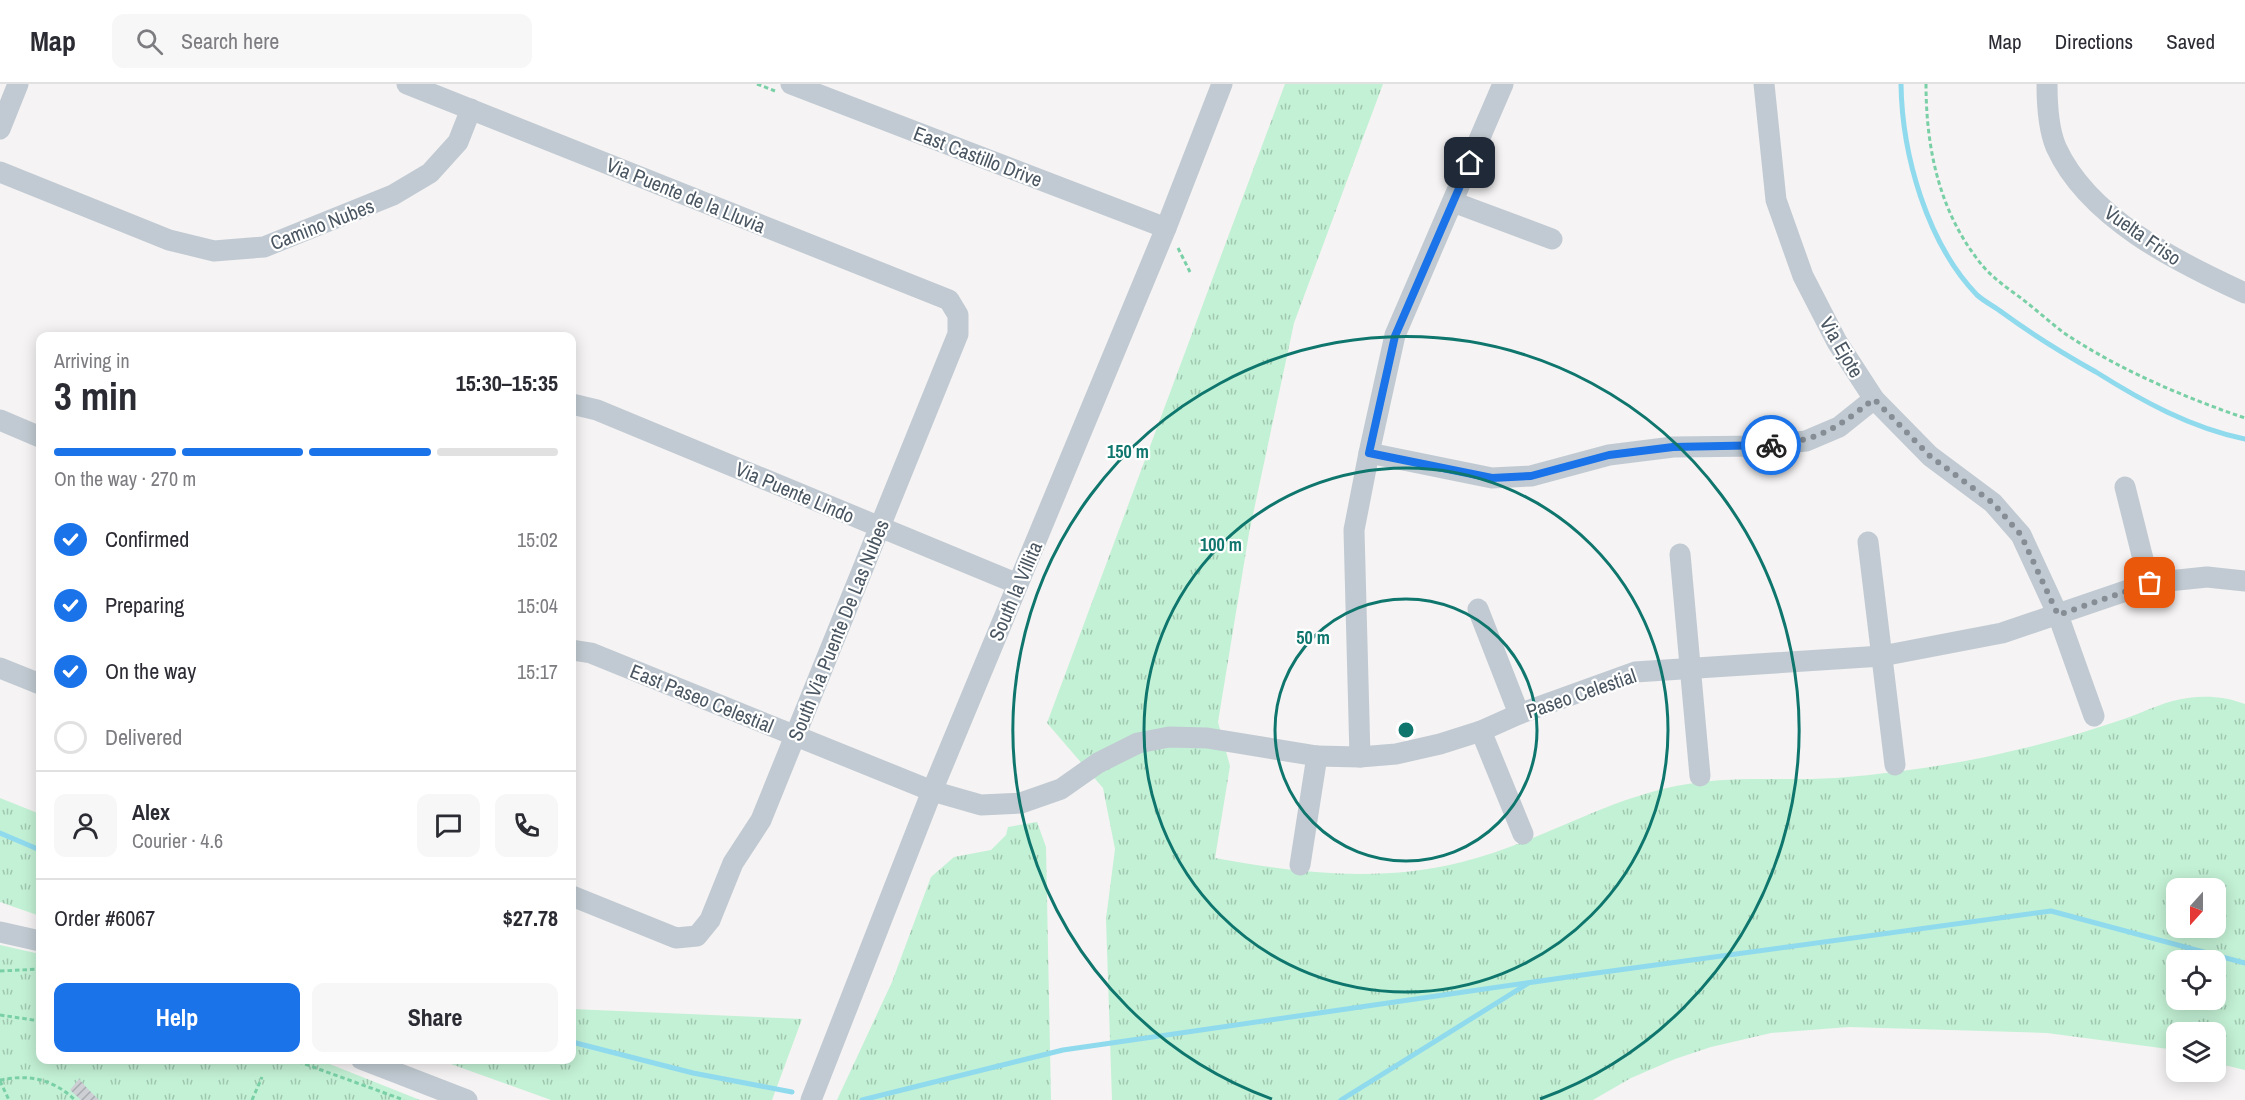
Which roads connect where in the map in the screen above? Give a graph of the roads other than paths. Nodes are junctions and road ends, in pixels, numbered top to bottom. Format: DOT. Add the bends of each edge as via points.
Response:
graph roads {
  1 [pos="18,84"];
  2 [pos="407,84"];
  3 [pos="791,84"];
  4 [pos="1222,84"];
  5 [pos="1503,84"];
  6 [pos="1764,84"];
  7 [pos="2047,84"];
  8 [pos="471,109"];
  9 [pos="0,129"];
  10 [pos="0,172"];
  11 [pos="1453,202"];
  12 [pos="1163,235"];
  13 [pos="1552,239"];
  14 [pos="2245,292"];
  15 [pos="958,315"];
  16 [pos="1874,399"];
  17 [pos="576,405"];
  18 [pos="0,420"];
  19 [pos="36,435"];
  20 [pos="1369,453"];
  21 [pos="2125,487"];
  22 [pos="880,527"];
  23 [pos="1868,542"];
  24 [pos="1680,554"];
  25 [pos="2245,581"];
  26 [pos="2150,583"];
  27 [pos="1018,584"];
  28 [pos="1478,609"];
  29 [pos="2058,615"];
  30 [pos="576,651"];
  31 [pos="1882,656"];
  32 [pos="1692,667"];
  33 [pos="0,668"];
  34 [pos="36,682"];
  35 [pos="1519,714"];
  36 [pos="2094,716"];
  37 [pos="1481,731"];
  38 [pos="795,735"];
  39 [pos="1317,756"];
  40 [pos="1360,757"];
  41 [pos="1895,765"];
  42 [pos="1700,776"];
  43 [pos="932,791"];
  44 [pos="1523,834"];
  45 [pos="1300,865"];
  46 [pos="576,898"];
  47 [pos="0,932"];
  48 [pos="36,940"];
  49 [pos="374,1064"];
  50 [pos="467,1100"];
  51 [pos="811,1100"];
  1 -- 9 [label="street"];
  2 -- 8 [label="street, Via Puente de la Lluvia"];
  3 -- 12 [label="street, East Castillo Drive"];
  4 -- 12 [label="street, South la Villita"];
  5 -- 11 [label="street"];
  6 -- 16 [label="street, Via Ejote" via="1776,200 1799,265 1837,342"];
  7 -- 14 [label="street, Vuelta Friso" via="2047,106 2056,146 2077,181 2112,217 2193,269"];
  8 -- 10 [label="street, Camino Nubes" via="458,142 430,173 393,195 264,247 214,251 169,240"];
  8 -- 15 [label="street, Via Puente de la Lluvia" via="949,300"];
  11 -- 13 [label="street"];
  11 -- 20 [label="street" via="1395,336"];
  12 -- 27 [label="street, South la Villita"];
  15 -- 22 [label="street, South Via Puente De Las Nubes" via="958,334"];
  16 -- 20 [label="street" via="1839,427 1806,441 1673,447 1609,455 1531,476 1492,478"];
  16 -- 29 [label="street, Via Ejote" via="1930,456 1993,503 2021,535"];
  17 -- 22 [label="street, Via Puente Lindo" via="597,410"];
  18 -- 19 [label="street"];
  20 -- 40 [label="street" via="1354,530"];
  21 -- 26 [label="street"];
  22 -- 27 [label="street, Via Puente Lindo"];
  22 -- 38 [label="street, South Via Puente De Las Nubes"];
  23 -- 31 [label="street"];
  24 -- 32 [label="street"];
  25 -- 26 [label="street, Paseo Celestial" via="2207,577"];
  26 -- 29 [label="street, Paseo Celestial"];
  27 -- 43 [label="street, South la Villita"];
  28 -- 35 [label="street"];
  29 -- 31 [label="street, Paseo Celestial" via="2002,633"];
  29 -- 36 [label="street, Via Ejote"];
  30 -- 38 [label="street, East Paseo Celestial" via="591,653"];
  31 -- 32 [label="street, Paseo Celestial"];
  31 -- 41 [label="street"];
  32 -- 35 [label="street, Paseo Celestial" via="1635,672"];
  32 -- 42 [label="street"];
  33 -- 34 [label="street"];
  35 -- 37 [label="street, Paseo Celestial"];
  37 -- 40 [label="street, Paseo Celestial" via="1407,752"];
  37 -- 44 [label="street"];
  38 -- 43 [label="street, East Paseo Celestial"];
  38 -- 46 [label="street, South Via Puente De Las Nubes" via="761,820 733,863 710,920 697,936 676,938"];
  39 -- 40 [label="street, Paseo Celestial"];
  39 -- 43 [label="street, Paseo Celestial" via="1207,738 1169,737 1138,743 1098,763 1061,789 1021,804 981,805"];
  39 -- 45 [label="street"];
  43 -- 51 [label="street, South la Villita"];
  47 -- 48 [label="street"];
  49 -- 50 [label="street"];
}
